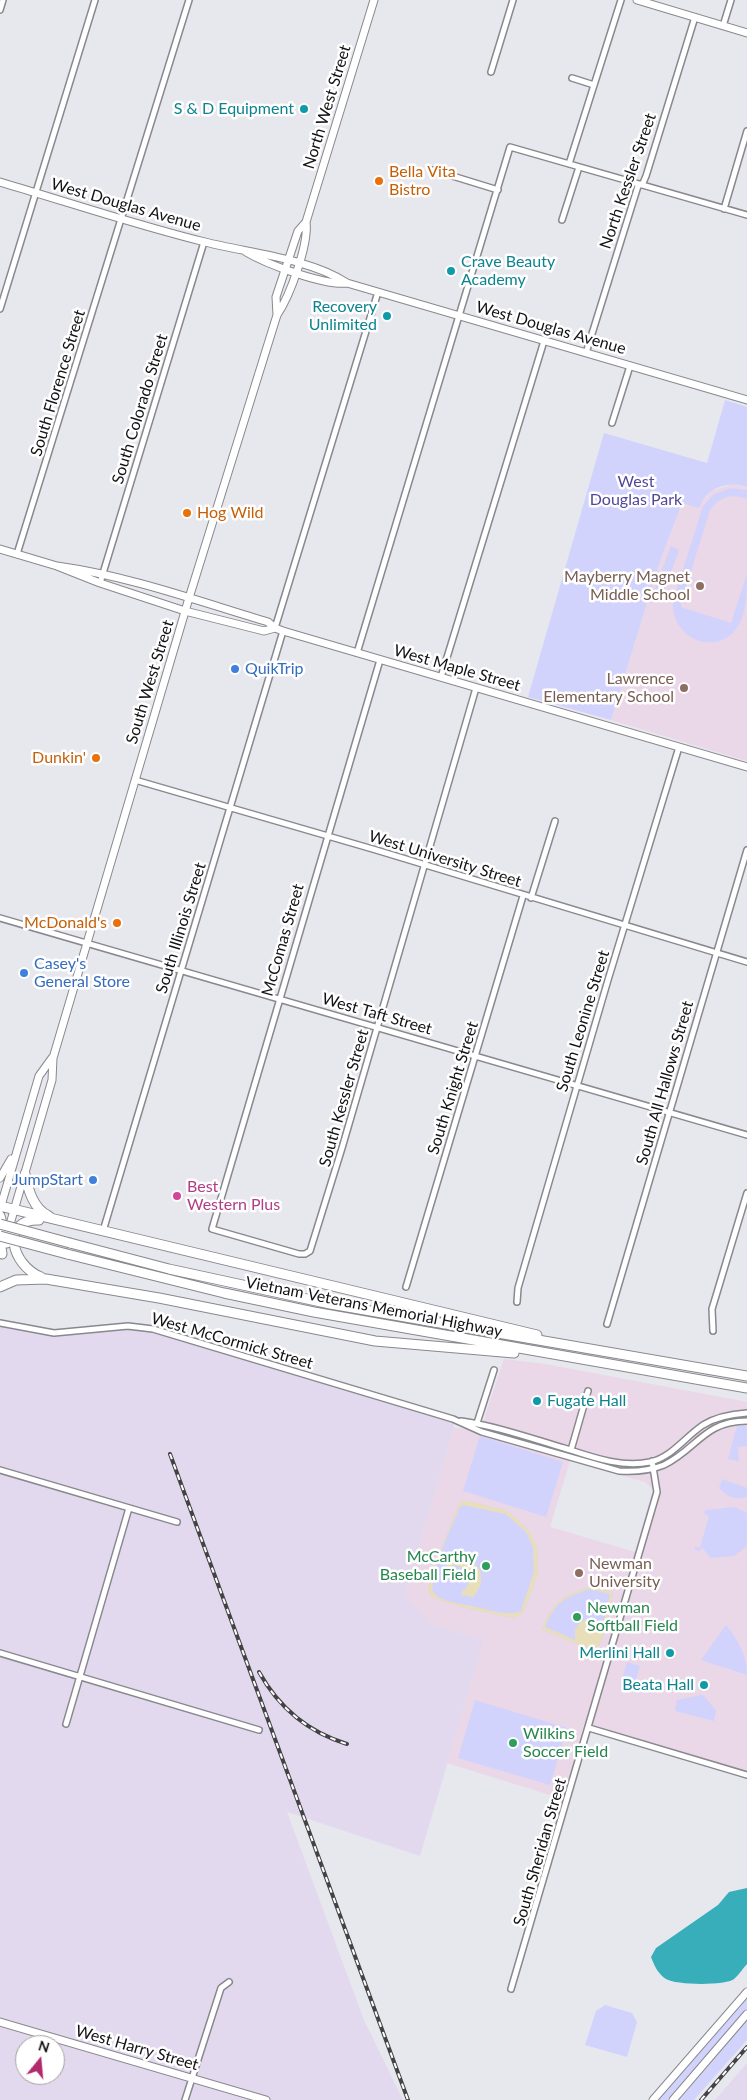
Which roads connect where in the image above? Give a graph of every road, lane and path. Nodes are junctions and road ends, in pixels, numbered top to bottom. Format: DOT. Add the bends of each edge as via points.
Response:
graph roads {
  1 [pos="3,0"];
  2 [pos="95,0"];
  3 [pos="189,0"];
  4 [pos="374,0"];
  5 [pos="513,0"];
  6 [pos="621,0"];
  7 [pos="637,0"];
  8 [pos="731,0"];
  9 [pos="0,10"];
  10 [pos="695,17"];
  11 [pos="723,26"];
  12 [pos="747,32"];
  13 [pos="491,72"];
  14 [pos="572,78"];
  15 [pos="594,85"];
  16 [pos="747,131"];
  17 [pos="569,164"];
  18 [pos="579,167"];
  19 [pos="433,170"];
  20 [pos="0,182"];
  21 [pos="640,184"];
  22 [pos="498,190"];
  23 [pos="36,193"];
  24 [pos="724,209"];
  25 [pos="747,216"];
  26 [pos="122,218"];
  27 [pos="562,220"];
  28 [pos="306,222"];
  29 [pos="204,242"];
  30 [pos="244,251"];
  31 [pos="288,261"];
  32 [pos="298,264"];
  33 [pos="286,269"];
  34 [pos="295,272"];
  35 [pos="347,283"];
  36 [pos="378,292"];
  37 [pos="0,309"];
  38 [pos="277,315"];
  39 [pos="460,316"];
  40 [pos="544,341"];
  41 [pos="586,353"];
  42 [pos="630,366"];
  43 [pos="747,400"];
  44 [pos="612,423"];
  45 [pos="0,549"];
  46 [pos="17,554"];
  47 [pos="56,566"];
  48 [pos="103,573"];
  49 [pos="100,583"];
  50 [pos="146,586"];
  51 [pos="142,597"];
  52 [pos="189,598"];
  53 [pos="185,611"];
  54 [pos="274,628"];
  55 [pos="283,631"];
  56 [pos="357,653"];
  57 [pos="380,660"];
  58 [pos="440,677"];
  59 [pos="476,688"];
  60 [pos="679,748"];
  61 [pos="747,767"];
  62 [pos="134,780"];
  63 [pos="230,808"];
  64 [pos="555,821"];
  65 [pos="327,836"];
  66 [pos="747,850"];
  67 [pos="424,866"];
  68 [pos="523,896"];
  69 [pos="531,898"];
  70 [pos="0,918"];
  71 [pos="625,926"];
  72 [pos="86,943"];
  73 [pos="716,953"];
  74 [pos="747,962"];
  75 [pos="182,971"];
  76 [pos="279,999"];
  77 [pos="378,1028"];
  78 [pos="475,1056"];
  79 [pos="52,1058"];
  80 [pos="577,1085"];
  81 [pos="670,1113"];
  82 [pos="747,1135"];
  83 [pos="18,1145"];
  84 [pos="26,1174"];
  85 [pos="0,1178"];
  86 [pos="747,1193"];
  87 [pos="0,1207"];
  88 [pos="15,1210"];
  89 [pos="26,1220"];
  90 [pos="57,1220"];
  91 [pos="77,1225"];
  92 [pos="2,1230"];
  93 [pos="103,1231"];
  94 [pos="305,1254"];
  95 [pos="15,1255"];
  96 [pos="1,1257"];
  97 [pos="46,1279"];
  98 [pos="0,1287"];
  99 [pos="406,1287"];
  100 [pos="517,1302"];
  101 [pos="0,1323"];
  102 [pos="607,1324"];
  103 [pos="714,1332"];
  104 [pos="596,1348"];
  105 [pos="538,1352"];
  106 [pos="494,1370"];
  107 [pos="747,1376"];
  108 [pos="747,1388"];
  109 [pos="588,1390"];
  110 [pos="747,1413"];
  111 [pos="453,1419"];
  112 [pos="747,1421"];
  113 [pos="478,1423"];
  114 [pos="571,1450"];
  115 [pos="652,1461"];
  116 [pos="653,1469"];
  117 [pos="0,1470"];
  118 [pos="129,1508"];
  119 [pos="177,1522"];
  120 [pos="0,1653"];
  121 [pos="80,1677"];
  122 [pos="66,1724"];
  123 [pos="589,1728"];
  124 [pos="259,1730"];
  125 [pos="747,1775"];
  126 [pos="229,1982"];
  127 [pos="512,1989"];
  128 [pos="747,1992"];
  129 [pos="747,2014"];
  130 [pos="0,2022"];
  131 [pos="192,2078"];
  132 [pos="185,2100"];
  133 [pos="266,2100"];
  134 [pos="653,2100"];
  135 [pos="673,2100"];
  1 -- 9 [label="street"];
  2 -- 23 [label="street"];
  3 -- 26 [label="street, South Florence Street"];
  4 -- 28 [label="main road, North West Street"];
  5 -- 13 [label="street"];
  6 -- 15 [label="street"];
  7 -- 10 [label="main road"];
  8 -- 11 [label="street"];
  10 -- 11 [label="main road"];
  10 -- 21 [label="street, North Kessler Street" via="646,176"];
  11 -- 12 [label="main road"];
  14 -- 15 [label="street"];
  15 -- 17 [label="street"];
  16 -- 24 [label="street"];
  17 -- 18 [label="street"];
  17 -- 22 [label="street" via="510,147"];
  18 -- 21 [label="street"];
  18 -- 27 [label="street"];
  19 -- 22 [label="street"];
  20 -- 23 [label="main road, West Douglas Avenue"];
  21 -- 24 [label="street"];
  21 -- 41 [label="street, North Kessler Street"];
  22 -- 39 [label="street"];
  23 -- 26 [label="main road, West Douglas Avenue"];
  23 -- 37 [label="street"];
  24 -- 25 [label="street"];
  26 -- 29 [label="main road, West Douglas Avenue"];
  26 -- 46 [label="street, South Florence Street"];
  28 -- 31 [label="main road, North West Street" via="298,231"];
  28 -- 32 [label="main road, North West Street" via="308,233"];
  29 -- 30 [label="main road, West Douglas Avenue"];
  29 -- 48 [label="street, South Colorado Street"];
  30 -- 31 [label="main road, West Douglas Avenue"];
  30 -- 33 [label="main road, West Douglas Avenue"];
  31 -- 32 [label="main road, West Douglas Avenue"];
  31 -- 33 [label="main road, South West Street"];
  32 -- 34 [label="main road, South West Street"];
  32 -- 35 [label="main road, West Douglas Avenue" via="332,274"];
  33 -- 34 [label="main road, West Douglas Avenue"];
  33 -- 38 [label="main road, South West Street" via="276,297"];
  34 -- 35 [label="main road, West Douglas Avenue" via="336,284"];
  34 -- 38 [label="main road, South West Street" via="286,302"];
  35 -- 36 [label="main road, West Douglas Avenue"];
  36 -- 39 [label="main road, West Douglas Avenue"];
  36 -- 54 [label="street"];
  38 -- 52 [label="main road, South West Street"];
  39 -- 40 [label="main road, West Douglas Avenue"];
  39 -- 56 [label="street"];
  40 -- 41 [label="main road, West Douglas Avenue"];
  40 -- 58 [label="street"];
  41 -- 42 [label="main road, West Douglas Avenue"];
  42 -- 43 [label="main road, West Douglas Avenue"];
  42 -- 44 [label="street"];
  45 -- 46 [label="main road, West Maple Street"];
  46 -- 47 [label="main road, West Maple Street"];
  47 -- 48 [label="main road, West Maple Street"];
  47 -- 49 [label="main road, West Maple Street"];
  48 -- 49 [label="street, South Colorado Street"];
  48 -- 50 [label="main road, West Maple Street"];
  49 -- 51 [label="main road, West Maple Street"];
  50 -- 51 [label="main road"];
  50 -- 52 [label="main road, West Maple Street"];
  51 -- 53 [label="main road, West Maple Street"];
  52 -- 53 [label="main road, South West Street"];
  52 -- 54 [label="main road, West Maple Street" via="268,622"];
  53 -- 54 [label="main road, West Maple Street" via="264,630"];
  53 -- 62 [label="main road, South West Street"];
  54 -- 55 [label="main road, West Maple Street"];
  55 -- 56 [label="main road, West Maple Street"];
  55 -- 63 [label="street, South Illinois Street"];
  56 -- 57 [label="main road, West Maple Street"];
  57 -- 58 [label="main road, West Maple Street"];
  57 -- 65 [label="street, McComas Street"];
  58 -- 59 [label="main road, West Maple Street"];
  59 -- 60 [label="main road, West Maple Street"];
  59 -- 67 [label="street, South Kessler Street"];
  60 -- 61 [label="main road, West Maple Street"];
  60 -- 71 [label="street, South Leonine Street"];
  62 -- 63 [label="street, West University Street"];
  62 -- 72 [label="main road, South West Street"];
  63 -- 65 [label="street, West University Street"];
  63 -- 75 [label="street, South Illinois Street"];
  64 -- 69 [label="street"];
  65 -- 67 [label="street, West University Street"];
  65 -- 76 [label="street, McComas Street"];
  66 -- 73 [label="street, South All Hallows Street"];
  67 -- 68 [label="street, West University Street"];
  67 -- 77 [label="street, South Kessler Street"];
  68 -- 69 [label="street, West University Street"];
  68 -- 78 [label="street, South Knight Street"];
  69 -- 71 [label="street, West University Street"];
  70 -- 72 [label="street, West Taft Street"];
  71 -- 73 [label="street, West University Street"];
  71 -- 80 [label="street, South Leonine Street"];
  72 -- 75 [label="street, West Taft Street"];
  72 -- 79 [label="main road, South West Street"];
  73 -- 74 [label="street, West University Street"];
  73 -- 81 [label="street, South All Hallows Street"];
  75 -- 76 [label="street, West Taft Street"];
  75 -- 93 [label="street, South Illinois Street"];
  76 -- 77 [label="street, West Taft Street"];
  76 -- 94 [label="street, McComas Street" via="212,1229"];
  77 -- 78 [label="street, West Taft Street"];
  77 -- 94 [label="street, South Kessler Street" via="313,1243"];
  78 -- 80 [label="street, West Taft Street"];
  78 -- 99 [label="street, South Knight Street"];
  79 -- 83 [label="main road, South West Street" via="39,1076"];
  79 -- 84 [label="main road, South West Street" via="52,1080"];
  80 -- 81 [label="street, West Taft Street"];
  80 -- 100 [label="street, South Leonine Street" via="518,1288"];
  81 -- 82 [label="street, West Taft Street"];
  81 -- 102 [label="street, South All Hallows Street"];
  83 -- 85 [label="main road"];
  83 -- 87 [label="main road, South West Street"];
  84 -- 88 [label="main road, South West Street"];
  84 -- 91 [label="highway" via="30,1194 43,1213"];
  86 -- 103 [label="street" via="712,1309"];
  87 -- 88 [label="highway"];
  88 -- 90 [label="highway"];
  88 -- 92 [label="highway"];
  89 -- 90 [label="highway"];
  89 -- 92 [label="highway"];
  89 -- 95 [label="highway" via="16,1227 12,1236"];
  90 -- 91 [label="highway"];
  91 -- 93 [label="highway"];
  92 -- 95 [label="highway"];
  92 -- 96 [label="highway"];
  92 -- 104 [label="highway, Vietnam Veterans Memorial Highway, bridge" via="70,1242 169,1269 330,1304"];
  92 -- 105 [label="highway, Vietnam Veterans Memorial Highway, bridge" via="66,1254 224,1293"];
  93 -- 104 [label="highway"];
  95 -- 97 [label="highway" via="27,1270"];
  97 -- 98 [label="highway" via="16,1280"];
  97 -- 105 [label="highway" via="375,1341 506,1353"];
  101 -- 111 [label="street, West McCormick Street" via="54,1333 128,1326 153,1329"];
  104 -- 107 [label="highway, Vietnam Veterans Memorial Highway"];
  105 -- 108 [label="highway, Vietnam Veterans Memorial Highway"];
  106 -- 113 [label="street"];
  109 -- 114 [label="street"];
  110 -- 115 [label="street, West McCormick Street" via="730,1414 703,1425 665,1455"];
  111 -- 113 [label="street, West McCormick Street"];
  111 -- 116 [label="street, West McCormick Street" via="482,1432 605,1468 631,1472"];
  112 -- 116 [label="street, West McCormick Street" via="714,1428 675,1458"];
  113 -- 114 [label="street, West McCormick Street"];
  114 -- 115 [label="street, West McCormick Street" via="620,1463"];
  115 -- 116 [label="street, South Sheridan Street"];
  116 -- 123 [label="street, South Sheridan Street" via="657,1492"];
  117 -- 118 [label="street"];
  118 -- 119 [label="street"];
  118 -- 121 [label="street"];
  120 -- 121 [label="street"];
  121 -- 122 [label="street"];
  121 -- 124 [label="street"];
  123 -- 125 [label="street"];
  123 -- 127 [label="street, South Sheridan Street"];
  126 -- 131 [label="street" via="220,1988"];
  128 -- 134 [label="main road"];
  129 -- 135 [label="main road"];
  130 -- 131 [label="main road, West Harry Street"];
  131 -- 132 [label="street"];
  131 -- 133 [label="main road, West Harry Street"];
}
